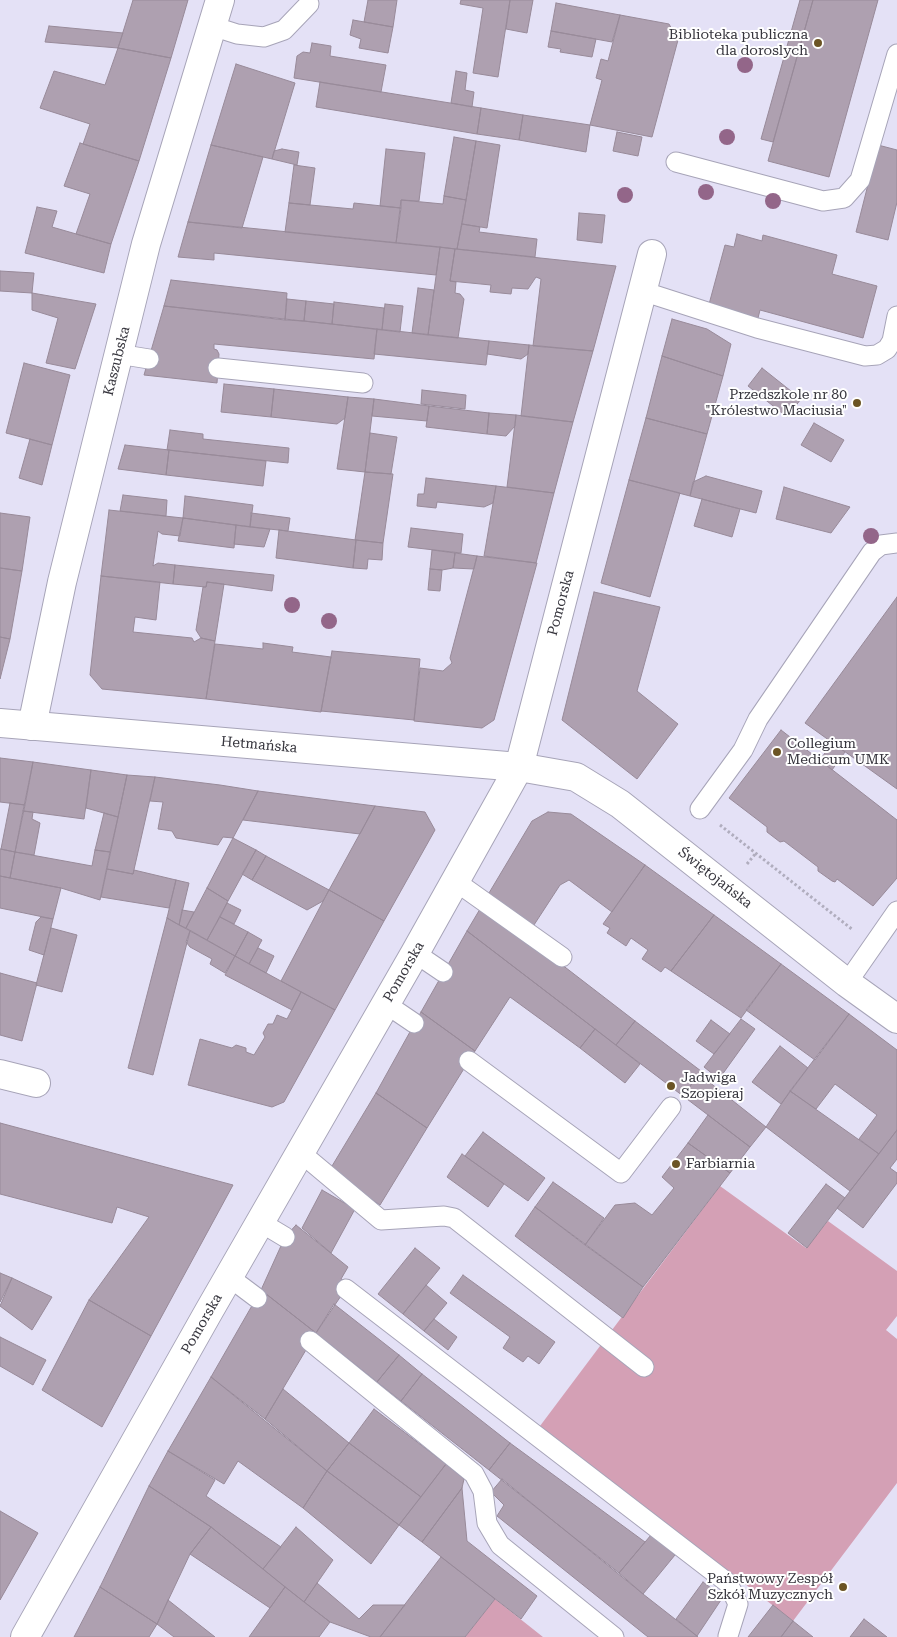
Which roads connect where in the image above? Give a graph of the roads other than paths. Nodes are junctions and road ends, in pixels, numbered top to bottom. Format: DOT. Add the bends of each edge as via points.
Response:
graph roads {
  1 [pos="220,0"];
  2 [pos="309,4"];
  3 [pos="212,26"];
  4 [pos="897,54"];
  5 [pos="676,162"];
  6 [pos="652,254"];
  7 [pos="642,291"];
  8 [pos="897,316"];
  9 [pos="118,354"];
  10 [pos="149,359"];
  11 [pos="218,368"];
  12 [pos="363,383"];
  13 [pos="897,543"];
  14 [pos="0,723"];
  15 [pos="32,726"];
  16 [pos="518,767"];
  17 [pos="700,810"];
  18 [pos="455,881"];
  19 [pos="897,912"];
  20 [pos="415,953"];
  21 [pos="562,957"];
  22 [pos="443,972"];
  23 [pos="847,983"];
  24 [pos="386,1004"];
  25 [pos="897,1019"];
  26 [pos="414,1022"];
  27 [pos="469,1060"];
  28 [pos="0,1074"];
  29 [pos="36,1083"];
  30 [pos="671,1107"];
  31 [pos="301,1153"];
  32 [pos="260,1222"];
  33 [pos="285,1237"];
  34 [pos="229,1277"];
  35 [pos="346,1288"];
  36 [pos="257,1298"];
  37 [pos="310,1341"];
  38 [pos="644,1367"];
  39 [pos="728,1636"];
  40 [pos="25,1637"];
  41 [pos="614,1637"];
  1 -- 3 [label="street, Kaszubska"];
  2 -- 3 [label="lane" via="284,30 264,37 237,34"];
  3 -- 9 [label="street, Kaszubska" via="146,244"];
  4 -- 5 [label="lane" via="860,180 844,198 823,201"];
  6 -- 7 [label="street, Pomorska"];
  7 -- 8 [label="lane" via="757,328 865,356 887,350"];
  7 -- 16 [label="street, Pomorska"];
  9 -- 10 [label="lane"];
  9 -- 15 [label="street, Kaszubska" via="62,582"];
  11 -- 12 [label="lane"];
  13 -- 17 [label="lane" via="881,545 872,552"];
  14 -- 15 [label="street, Hetmańska"];
  15 -- 16 [label="street, Hetmańska"];
  16 -- 18 [label="street, Pomorska"];
  16 -- 23 [label="street, Świętojańska" via="576,777 620,804"];
  18 -- 20 [label="street, Pomorska"];
  18 -- 21 [label="lane"];
  19 -- 23 [label="lane"];
  20 -- 22 [label="lane"];
  20 -- 24 [label="street, Pomorska"];
  23 -- 25 [label="street, Świętojańska"];
  24 -- 26 [label="lane"];
  24 -- 31 [label="street, Pomorska"];
  27 -- 30 [label="lane" via="621,1173"];
  28 -- 29 [label="street"];
  31 -- 32 [label="street, Pomorska"];
  31 -- 38 [label="lane" via="381,1220 454,1218"];
  32 -- 33 [label="lane"];
  32 -- 34 [label="street, Pomorska"];
  34 -- 36 [label="lane"];
  34 -- 40 [label="street, Pomorska"];
  35 -- 39 [label="lane" via="728,1583 738,1604"];
  37 -- 41 [label="lane" via="474,1474 483,1491 487,1523 500,1545"];
}
